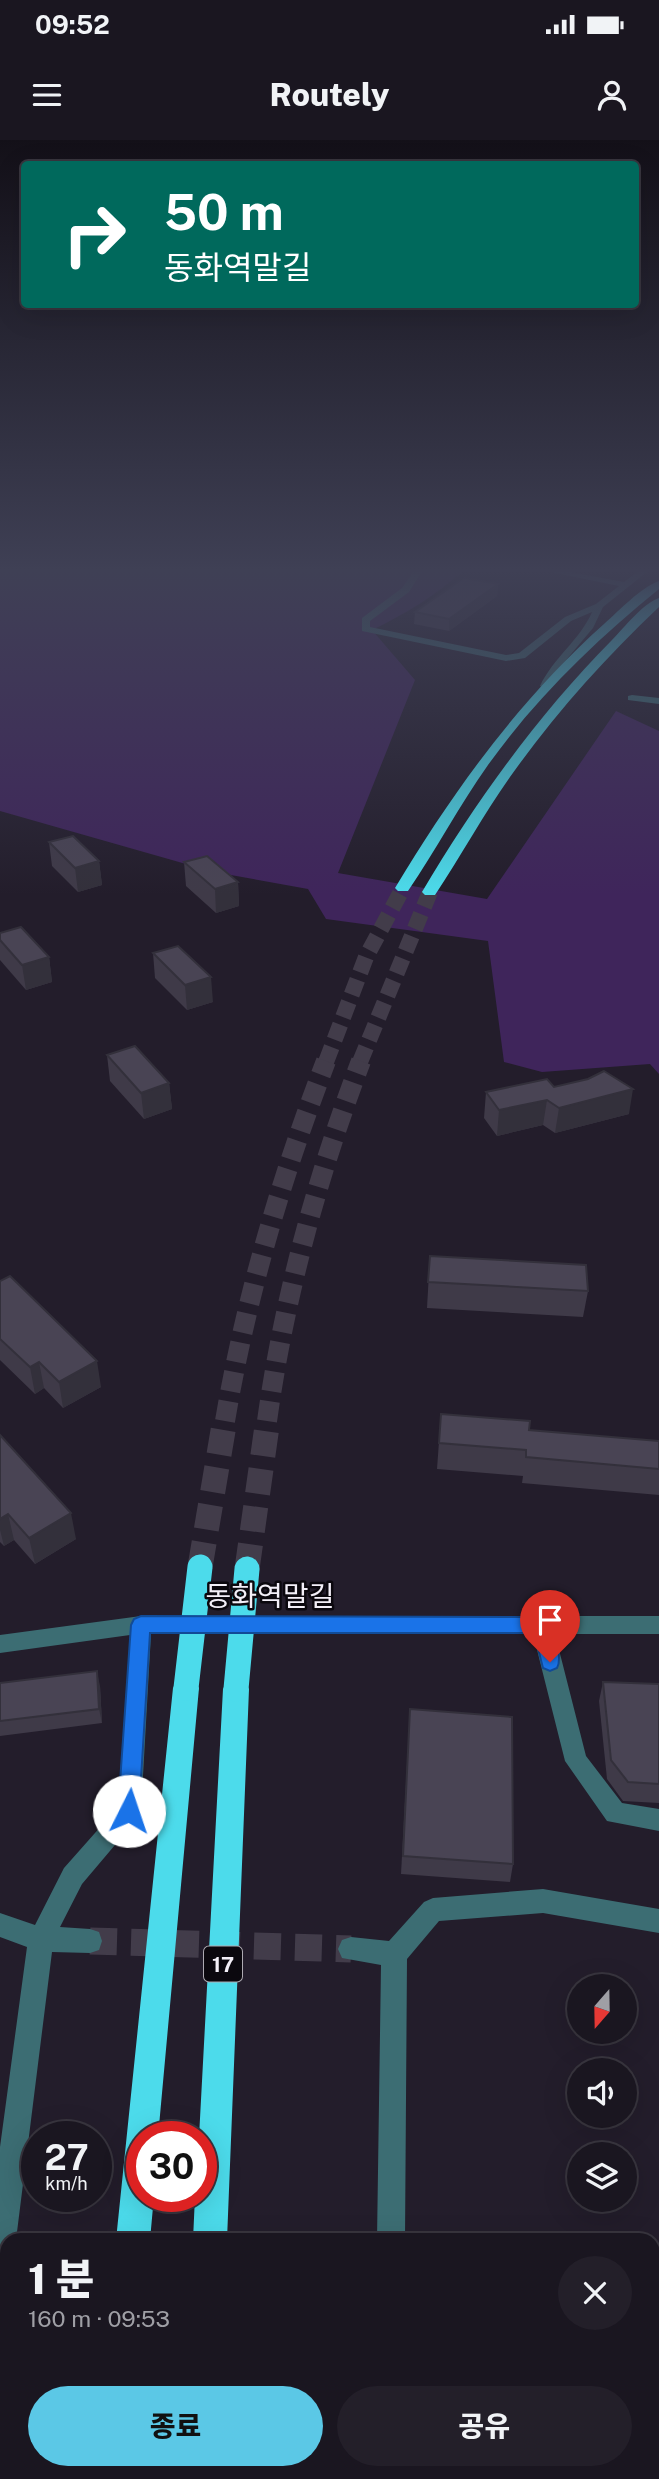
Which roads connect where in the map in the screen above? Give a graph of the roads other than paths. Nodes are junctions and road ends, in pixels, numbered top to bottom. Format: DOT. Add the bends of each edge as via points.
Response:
graph roads {
  1 [pos="548,677"];
  2 [pos="554,677"];
  3 [pos="581,677"];
  4 [pos="545,686"];
  5 [pos="632,698"];
  6 [pos="659,701"];
  7 [pos="402,888"];
  8 [pos="430,892"];
  9 [pos="200,1567"];
  10 [pos="247,1569"];
  11 [pos="141,1625"];
  12 [pos="542,1625"];
  13 [pos="659,1625"];
  14 [pos="0,1644"];
  15 [pos="659,1819"];
  16 [pos="659,1921"];
  17 [pos="0,1925"];
  18 [pos="41,1939"];
  19 [pos="90,1941"];
  20 [pos="351,1949"];
  21 [pos="394,1954"];
  22 [pos="144,2121"];
  23 [pos="135,2212"];
  24 [pos="2,2233"];
  25 [pos="134,2233"];
  26 [pos="210,2233"];
  27 [pos="391,2233"];
  1 -- 4 [label="street"];
  2 -- 4 [label="highway"];
  3 -- 8 [label="highway" via="474,816"];
  4 -- 7 [label="highway" via="478,767"];
  5 -- 6 [label="street"];
  9 -- 22 [label="highway, bridge"];
  10 -- 26 [label="highway, 17, bridge" via="236,1689"];
  11 -- 12 [label="street, 동화역말길"];
  11 -- 14 [label="street, 동화역말길"];
  11 -- 18 [label="street" via="129,1811 73,1876"];
  12 -- 13 [label="street, 동화역말길"];
  12 -- 15 [label="street" via="576,1761 615,1813"];
  16 -- 21 [label="street" via="543,1900 433,1910"];
  17 -- 18 [label="street"];
  18 -- 19 [label="street"];
  18 -- 24 [label="street"];
  20 -- 21 [label="street"];
  21 -- 27 [label="street"];
  23 -- 25 [label="highway"];
}
